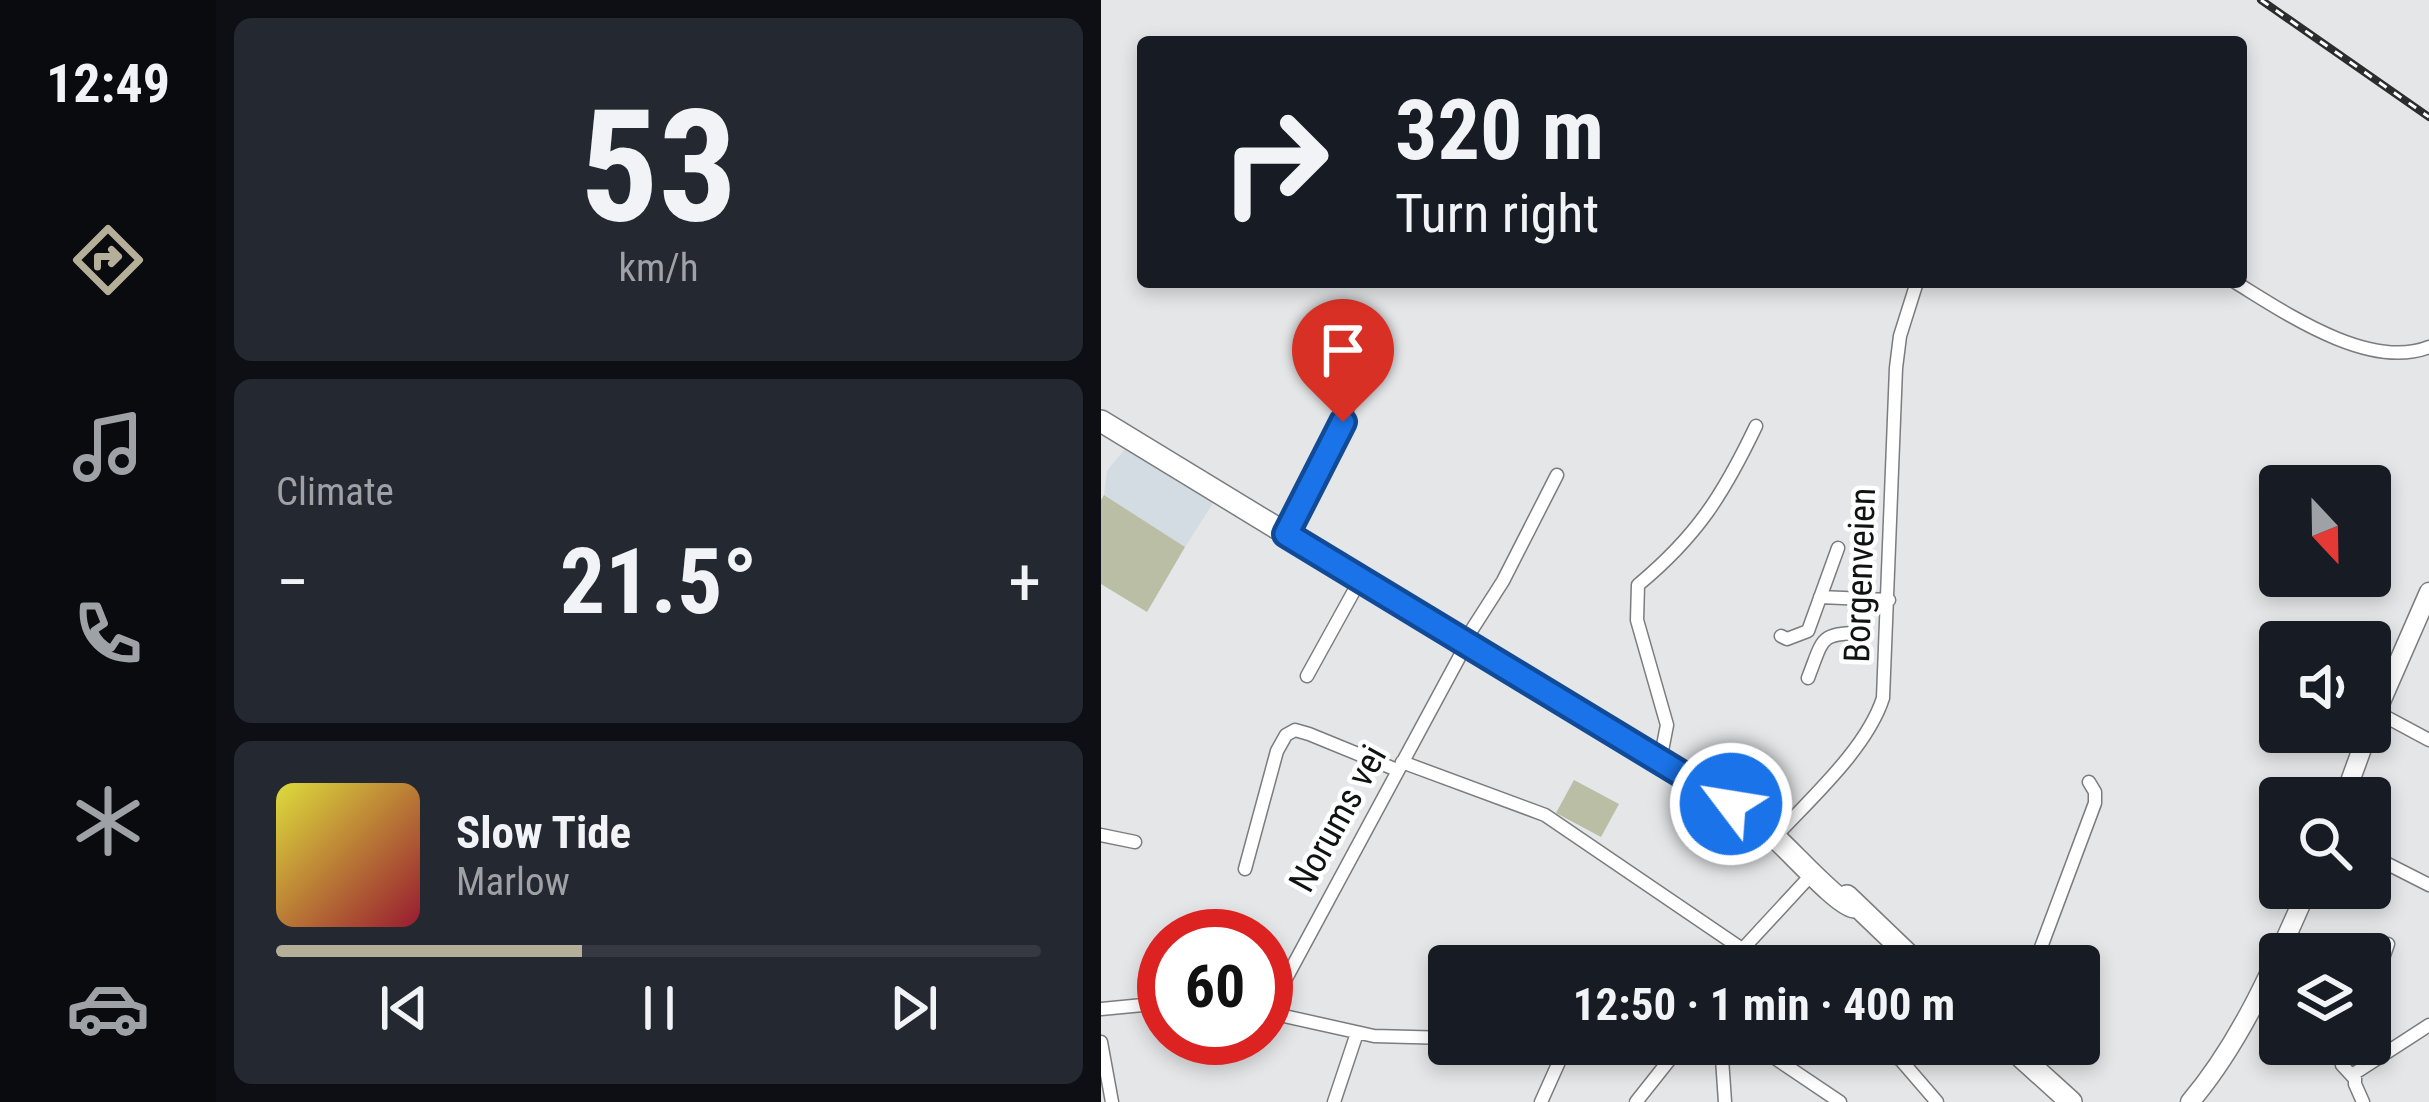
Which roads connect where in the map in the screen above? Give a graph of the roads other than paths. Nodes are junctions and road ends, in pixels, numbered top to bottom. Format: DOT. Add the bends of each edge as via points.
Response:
graph roads {
  1 [pos="1915,288"];
  2 [pos="2245,288"];
  3 [pos="2429,347"];
  4 [pos="1365,369"];
  5 [pos="1101,421"];
  6 [pos="1756,426"];
  7 [pos="1557,475"];
  8 [pos="1286,534"];
  9 [pos="1838,548"];
  10 [pos="1360,580"];
  11 [pos="2429,592"];
  12 [pos="1820,597"];
  13 [pos="1889,600"];
  14 [pos="1865,634"];
  15 [pos="1781,636"];
  16 [pos="1463,648"];
  17 [pos="1307,676"];
  18 [pos="1808,678"];
  19 [pos="2391,678"];
  20 [pos="2391,729"];
  21 [pos="2429,740"];
  22 [pos="1660,761"];
  23 [pos="1400,766"];
  24 [pos="2089,782"];
  25 [pos="1101,835"];
  26 [pos="1776,836"];
  27 [pos="1135,842"];
  28 [pos="2391,866"];
  29 [pos="1245,868"];
  30 [pos="1815,874"];
  31 [pos="2429,885"];
  32 [pos="2298,909"];
  33 [pos="1719,945"];
  34 [pos="1747,945"];
  35 [pos="1897,945"];
  36 [pos="2042,945"];
  37 [pos="1293,964"];
  38 [pos="1137,1006"];
  39 [pos="1101,1009"];
  40 [pos="1293,1018"];
  41 [pos="2429,1025"];
  42 [pos="1357,1033"];
  43 [pos="1428,1037"];
  44 [pos="1101,1042"];
  45 [pos="1558,1065"];
  46 [pos="1665,1065"];
  47 [pos="1722,1065"];
  48 [pos="1786,1065"];
  49 [pos="1904,1065"];
  50 [pos="2030,1065"];
  51 [pos="2342,1065"];
  52 [pos="2354,1078"];
  53 [pos="2360,1101"];
  54 [pos="1112,1102"];
  55 [pos="1333,1102"];
  56 [pos="1541,1102"];
  57 [pos="1636,1102"];
  58 [pos="1725,1102"];
  59 [pos="1841,1102"];
  60 [pos="1937,1102"];
  61 [pos="2071,1102"];
  62 [pos="2190,1102"];
  1 -- 13 [label="street, Borgenveien" via="1896,368"];
  2 -- 3 [label="street" via="2352,342 2404,353"];
  4 -- 8 [label="street"];
  5 -- 8 [label="main road"];
  6 -- 22 [label="street" via="1710,513 1638,585 1637,620 1667,724"];
  7 -- 16 [label="street, Norums vei"];
  8 -- 10 [label="main road"];
  9 -- 12 [label="street"];
  10 -- 16 [label="main road"];
  10 -- 17 [label="street"];
  11 -- 19 [label="street"];
  12 -- 13 [label="street"];
  12 -- 15 [label="street" via="1808,632"];
  13 -- 26 [label="street, Borgenveien" via="1880,708"];
  14 -- 18 [label="street" via="1823,638"];
  16 -- 22 [label="main road"];
  16 -- 23 [label="street, Norums vei"];
  20 -- 21 [label="street"];
  22 -- 26 [label="main road"];
  23 -- 29 [label="street" via="1295,730 1286,735"];
  23 -- 33 [label="street" via="1545,815"];
  23 -- 37 [label="street, Norums vei"];
  24 -- 36 [label="street" via="2095,802"];
  25 -- 27 [label="street"];
  26 -- 30 [label="main road"];
  28 -- 31 [label="street"];
  30 -- 34 [label="street"];
  30 -- 35 [label="main road"];
  32 -- 62 [label="street" via="2221,1060"];
  38 -- 39 [label="street"];
  40 -- 42 [label="street"];
  41 -- 52 [label="street"];
  42 -- 43 [label="street"];
  42 -- 55 [label="street"];
  44 -- 54 [label="street"];
  45 -- 56 [label="street"];
  46 -- 57 [label="street"];
  47 -- 58 [label="street"];
  48 -- 59 [label="street"];
  49 -- 60 [label="street"];
  50 -- 61 [label="main road"];
  51 -- 52 [label="street"];
  52 -- 53 [label="street"];
}
